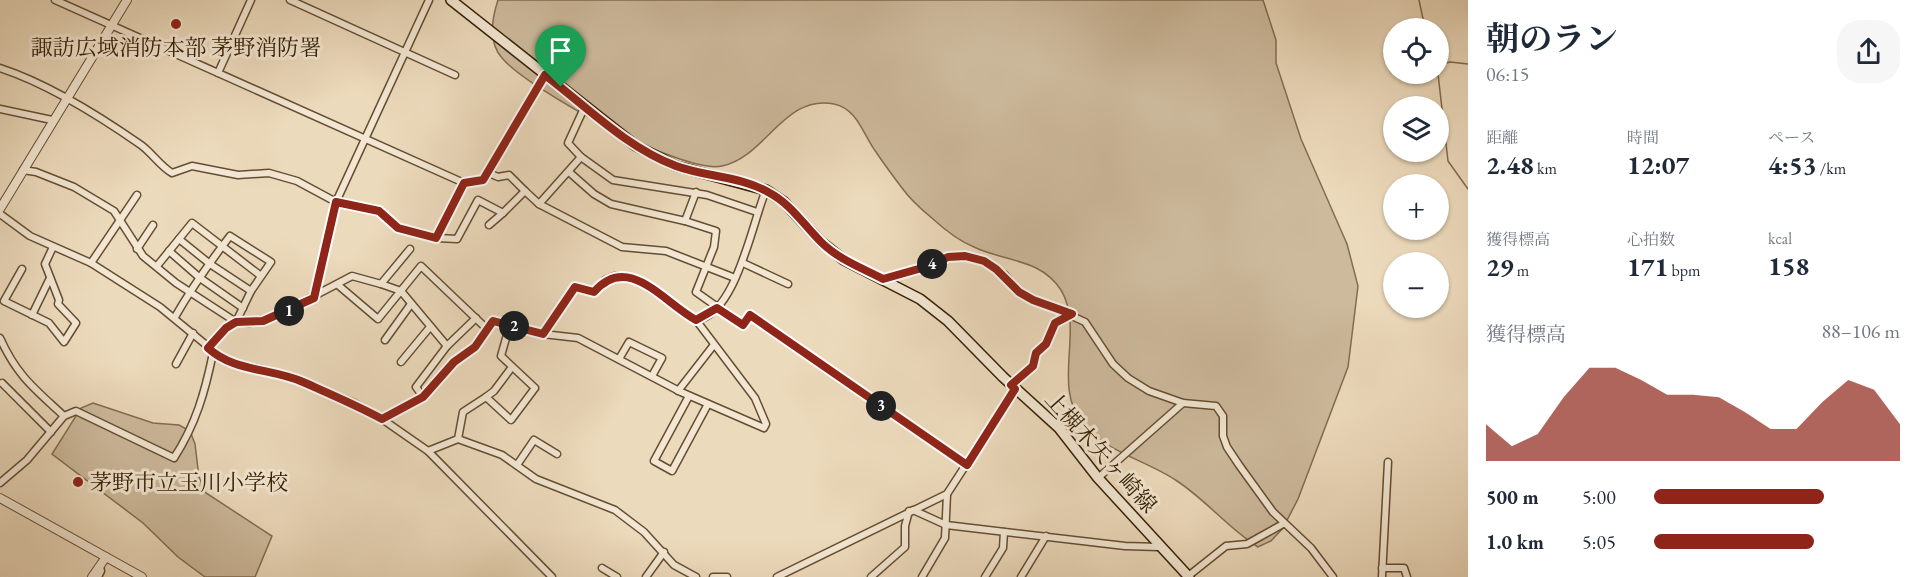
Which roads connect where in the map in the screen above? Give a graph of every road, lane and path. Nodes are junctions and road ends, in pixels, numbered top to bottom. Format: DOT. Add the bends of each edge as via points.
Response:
graph roads {
  1 [pos="55,0"];
  2 [pos="128,0"];
  3 [pos="251,0"];
  4 [pos="290,0"];
  5 [pos="429,0"];
  6 [pos="451,0"];
  7 [pos="460,3"];
  8 [pos="111,27"];
  9 [pos="403,52"];
  10 [pos="0,68"];
  11 [pos="218,74"];
  12 [pos="455,75"];
  13 [pos="545,75"];
  14 [pos="65,98"];
  15 [pos="585,106"];
  16 [pos="0,109"];
  17 [pos="52,120"];
  18 [pos="365,138"];
  19 [pos="581,158"];
  20 [pos="23,170"];
  21 [pos="569,172"];
  22 [pos="489,173"];
  23 [pos="464,183"];
  24 [pos="766,190"];
  25 [pos="525,191"];
  26 [pos="696,192"];
  27 [pos="137,195"];
  28 [pos="336,202"];
  29 [pos="539,204"];
  30 [pos="0,209"];
  31 [pos="757,212"];
  32 [pos="503,213"];
  33 [pos="0,214"];
  34 [pos="120,221"];
  35 [pos="685,221"];
  36 [pos="153,225"];
  37 [pos="489,225"];
  38 [pos="436,238"];
  39 [pos="179,239"];
  40 [pos="53,247"];
  41 [pos="221,247"];
  42 [pos="137,249"];
  43 [pos="410,249"];
  44 [pos="169,251"];
  45 [pos="91,263"];
  46 [pos="743,263"];
  47 [pos="210,264"];
  48 [pos="157,266"];
  49 [pos="707,267"];
  50 [pos="22,269"];
  51 [pos="261,276"];
  52 [pos="50,278"];
  53 [pos="200,278"];
  54 [pos="735,278"];
  55 [pos="883,279"];
  56 [pos="381,284"];
  57 [pos="788,284"];
  58 [pos="338,285"];
  59 [pos="251,291"];
  60 [pos="401,291"];
  61 [pos="190,292"];
  62 [pos="314,298"];
  63 [pos="4,301"];
  64 [pos="411,304"];
  65 [pos="0,308"];
  66 [pos="243,308"];
  67 [pos="717,308"];
  68 [pos="1072,314"];
  69 [pos="32,315"];
  70 [pos="175,317"];
  71 [pos="476,318"];
  72 [pos="696,320"];
  73 [pos="236,322"];
  74 [pos="510,324"];
  75 [pos="430,327"];
  76 [pos="488,329"];
  77 [pos="193,333"];
  78 [pos="543,334"];
  79 [pos="0,338"];
  80 [pos="385,340"];
  81 [pos="447,346"];
  82 [pos="713,346"];
  83 [pos="211,350"];
  84 [pos="619,359"];
  85 [pos="401,362"];
  86 [pos="177,364"];
  87 [pos="512,367"];
  88 [pos="652,376"];
  89 [pos="2,383"];
  90 [pos="1013,387"];
  91 [pos="678,391"];
  92 [pos="689,396"];
  93 [pos="423,397"];
  94 [pos="486,397"];
  95 [pos="1183,403"];
  96 [pos="708,404"];
  97 [pos="64,416"];
  98 [pos="382,419"];
  99 [pos="51,432"];
  100 [pos="458,439"];
  101 [pos="428,451"];
  102 [pos="557,454"];
  103 [pos="1388,462"];
  104 [pos="517,465"];
  105 [pos="967,465"];
  106 [pos="1098,478"];
  107 [pos="0,483"];
  108 [pos="947,494"];
  109 [pos="0,498"];
  110 [pos="911,511"];
  111 [pos="1283,524"];
  112 [pos="944,525"];
  113 [pos="1004,532"];
  114 [pos="1046,536"];
  115 [pos="1160,547"];
  116 [pos="664,552"];
  117 [pos="106,556"];
  118 [pos="100,567"];
  119 [pos="602,567"];
  120 [pos="1382,568"];
  121 [pos="92,577"];
  122 [pos="98,577"];
  123 [pos="142,577"];
  124 [pos="552,577"];
  125 [pos="616,577"];
  126 [pos="646,577"];
  127 [pos="696,577"];
  128 [pos="713,577"];
  129 [pos="726,577"];
  130 [pos="777,577"];
  131 [pos="871,577"];
  132 [pos="922,577"];
  133 [pos="986,577"];
  134 [pos="1022,577"];
  135 [pos="1188,577"];
  136 [pos="1333,577"];
  137 [pos="1382,577"];
  138 [pos="1407,577"];
  1 -- 8 [label="street"];
  2 -- 8 [label="street"];
  3 -- 11 [label="street"];
  4 -- 9 [label="street"];
  5 -- 9 [label="street"];
  6 -- 7 [label="main road, 上槻木矢ヶ崎線"];
  7 -- 13 [label="main road, 上槻木矢ヶ崎線"];
  8 -- 11 [label="street"];
  8 -- 14 [label="street"];
  9 -- 12 [label="street"];
  9 -- 18 [label="street"];
  10 -- 14 [label="street" via="31,78"];
  11 -- 18 [label="street"];
  13 -- 15 [label="main road, 上槻木矢ヶ崎線"];
  13 -- 22 [label="street"];
  14 -- 17 [label="street"];
  14 -- 28 [label="street" via="142,146 172,173 192,166 238,175 269,173 297,181"];
  15 -- 19 [label="street" via="568,142"];
  15 -- 24 [label="main road, 上槻木矢ヶ崎線" via="636,146 661,159"];
  16 -- 17 [label="street"];
  17 -- 20 [label="street"];
  18 -- 23 [label="street"];
  18 -- 28 [label="street"];
  19 -- 21 [label="street"];
  19 -- 26 [label="street" via="614,180"];
  20 -- 30 [label="street"];
  20 -- 34 [label="street" via="74,188 114,211"];
  21 -- 29 [label="street"];
  21 -- 35 [label="street" via="612,204"];
  22 -- 23 [label="street" via="483,180"];
  22 -- 25 [label="street" via="509,176"];
  23 -- 38 [label="street"];
  24 -- 31 [label="street"];
  24 -- 55 [label="main road, 上槻木矢ヶ崎線" via="784,202 821,242 844,260"];
  25 -- 29 [label="street"];
  25 -- 32 [label="street"];
  26 -- 31 [label="street"];
  26 -- 35 [label="street"];
  27 -- 34 [label="street"];
  28 -- 38 [label="street" via="379,211 398,228"];
  28 -- 62 [label="street"];
  29 -- 49 [label="street" via="622,247 666,251"];
  31 -- 46 [label="street"];
  32 -- 37 [label="street"];
  32 -- 38 [label="street" via="478,200 457,239"];
  33 -- 40 [label="street"];
  34 -- 42 [label="street"];
  34 -- 45 [label="street"];
  35 -- 49 [label="street" via="716,231"];
  36 -- 42 [label="street"];
  39 -- 41 [label="street" via="192,223"];
  39 -- 44 [label="street"];
  39 -- 47 [label="street"];
  40 -- 45 [label="street"];
  40 -- 52 [label="street" via="45,264"];
  41 -- 47 [label="street"];
  41 -- 51 [label="street"];
  41 -- 51 [label="street" via="230,236 271,262"];
  42 -- 48 [label="street"];
  43 -- 56 [label="street"];
  44 -- 48 [label="street"];
  44 -- 53 [label="street"];
  45 -- 70 [label="street"];
  46 -- 54 [label="street"];
  46 -- 57 [label="street"];
  47 -- 53 [label="street"];
  47 -- 59 [label="street"];
  48 -- 61 [label="street"];
  49 -- 54 [label="street"];
  49 -- 67 [label="street" via="696,292"];
  50 -- 63 [label="street"];
  51 -- 59 [label="street"];
  52 -- 69 [label="street"];
  52 -- 69 [label="street" via="58,304 76,323 64,342 49,323"];
  53 -- 61 [label="street"];
  53 -- 66 [label="street"];
  54 -- 67 [label="street" via="725,302"];
  55 -- 68 [label="street" via="948,257 965,256 984,261 1033,300"];
  55 -- 90 [label="main road, 上槻木矢ヶ崎線" via="920,299 948,321"];
  56 -- 58 [label="street" via="352,276"];
  56 -- 60 [label="street"];
  58 -- 60 [label="street" via="378,319"];
  58 -- 62 [label="street"];
  59 -- 66 [label="street"];
  60 -- 64 [label="street"];
  60 -- 71 [label="street" via="422,266"];
  61 -- 70 [label="street"];
  61 -- 73 [label="street"];
  62 -- 73 [label="street" via="263,321"];
  63 -- 65 [label="street"];
  63 -- 69 [label="street"];
  64 -- 75 [label="street"];
  64 -- 80 [label="street"];
  66 -- 73 [label="street"];
  67 -- 72 [label="street"];
  67 -- 105 [label="street" via="743,325 750,315"];
  68 -- 90 [label="street" via="1055,323 1046,344 1036,353 1033,366"];
  68 -- 95 [label="street" via="1085,322 1113,364 1128,378 1149,391"];
  70 -- 77 [label="street"];
  71 -- 76 [label="street"];
  71 -- 81 [label="street"];
  72 -- 78 [label="street" via="636,279 615,276 604,280 594,292 575,287"];
  72 -- 82 [label="street"];
  73 -- 83 [label="street" via="226,328"];
  74 -- 76 [label="street" via="493,321"];
  74 -- 78 [label="street"];
  74 -- 87 [label="street" via="501,356"];
  75 -- 81 [label="street"];
  75 -- 85 [label="street"];
  76 -- 93 [label="street" via="475,347 454,362"];
  77 -- 83 [label="street"];
  77 -- 86 [label="street"];
  78 -- 84 [label="street" via="578,338"];
  79 -- 97 [label="street" via="14,367"];
  81 -- 93 [label="street" via="416,387"];
  82 -- 91 [label="street"];
  82 -- 96 [label="street" via="755,398 766,424 764,428"];
  83 -- 97 [label="street" via="199,411 174,458 76,411"];
  83 -- 98 [label="street" via="233,365 265,370 322,390"];
  84 -- 88 [label="street"];
  84 -- 88 [label="street" via="629,342 662,358"];
  87 -- 94 [label="street"];
  87 -- 94 [label="street" via="535,388 511,420"];
  88 -- 91 [label="street"];
  89 -- 99 [label="street"];
  90 -- 105 [label="street"];
  90 -- 106 [label="main road, 上槻木矢ヶ崎線" via="1059,428"];
  91 -- 92 [label="street"];
  92 -- 96 [label="street"];
  92 -- 96 [label="street" via="654,461 672,471"];
  93 -- 98 [label="street"];
  94 -- 100 [label="street" via="463,412"];
  95 -- 106 [label="street"];
  95 -- 111 [label="street" via="1208,404 1221,410 1227,447"];
  97 -- 99 [label="street"];
  98 -- 101 [label="street"];
  99 -- 107 [label="street"];
  100 -- 101 [label="street"];
  100 -- 104 [label="street" via="502,455"];
  101 -- 124 [label="street"];
  102 -- 104 [label="street" via="534,440"];
  103 -- 120 [label="street"];
  104 -- 116 [label="street" via="536,479 615,510"];
  105 -- 108 [label="street"];
  106 -- 115 [label="main road, 上槻木矢ヶ崎線"];
  108 -- 110 [label="street"];
  108 -- 112 [label="street"];
  109 -- 117 [label="street"];
  110 -- 112 [label="street"];
  110 -- 130 [label="street"];
  110 -- 131 [label="street" via="905,526 905,547"];
  111 -- 135 [label="street" via="1247,544 1226,546"];
  111 -- 136 [label="street" via="1311,548"];
  112 -- 113 [label="street"];
  112 -- 132 [label="street" via="945,538"];
  113 -- 114 [label="street"];
  113 -- 133 [label="street" via="1003,548"];
  114 -- 115 [label="street"];
  114 -- 134 [label="street"];
  115 -- 135 [label="main road, 上槻木矢ヶ崎線"];
  116 -- 126 [label="street"];
  116 -- 127 [label="street" via="674,565"];
  117 -- 118 [label="street"];
  117 -- 123 [label="street"];
  118 -- 121 [label="street"];
  118 -- 122 [label="street"];
  119 -- 125 [label="street"];
  120 -- 137 [label="street"];
  120 -- 138 [label="street" via="1404,568"];
  128 -- 129 [label="street"];
}
